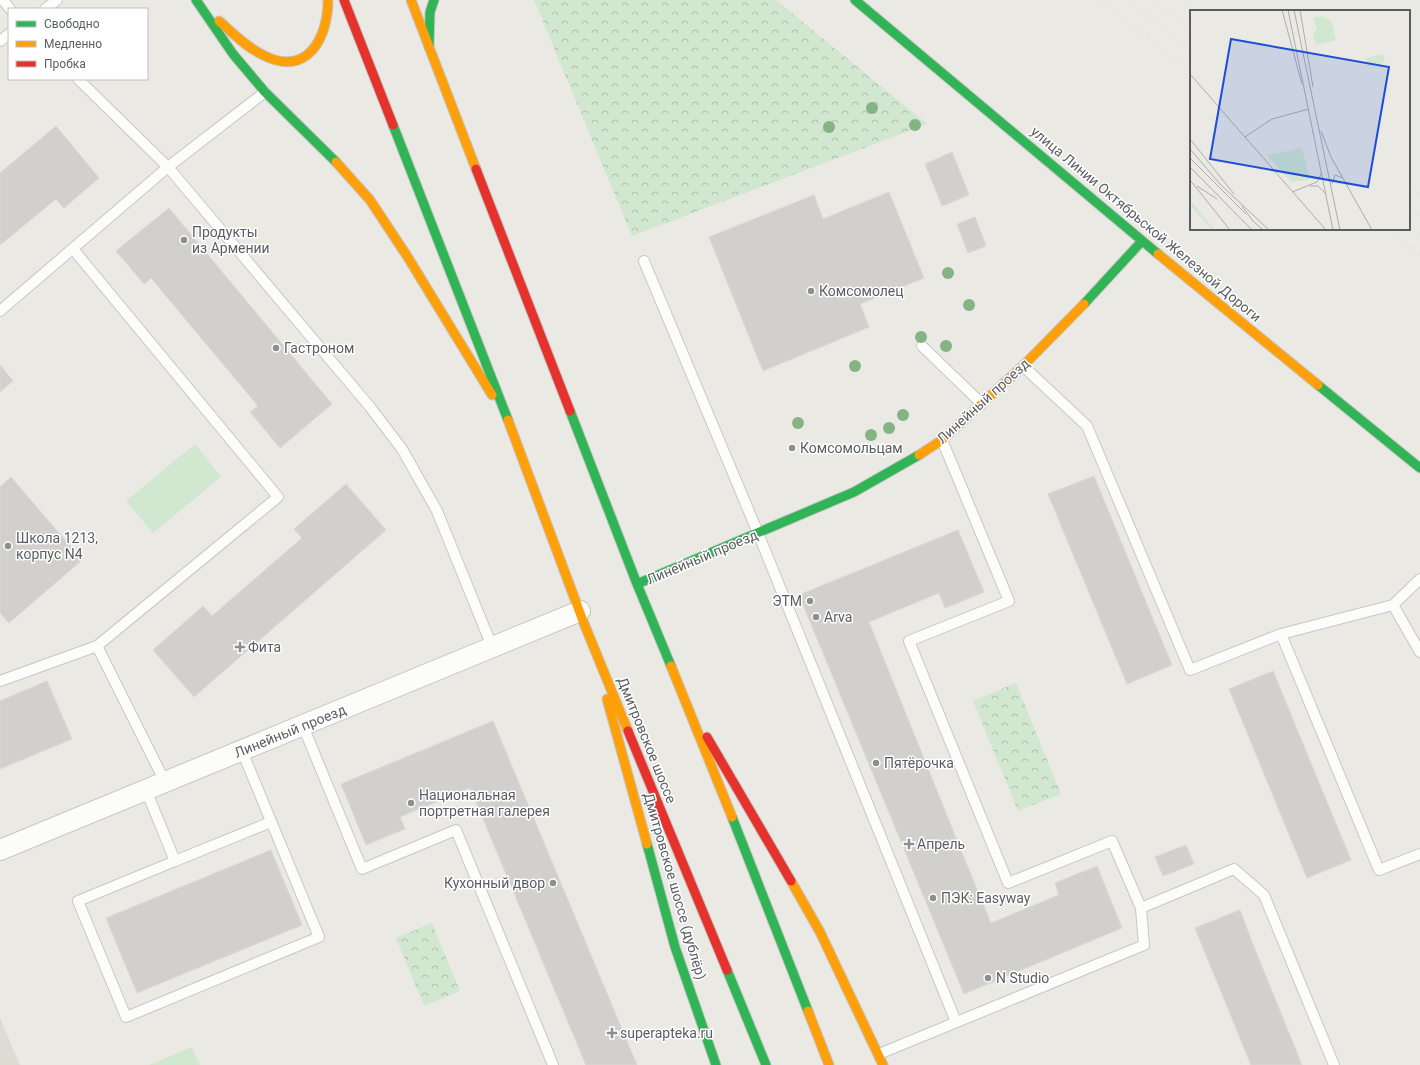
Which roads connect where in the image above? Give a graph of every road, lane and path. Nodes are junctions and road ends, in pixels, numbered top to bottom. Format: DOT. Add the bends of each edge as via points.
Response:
graph roads {
  1 [pos="3,0"];
  2 [pos="58,0"];
  3 [pos="328,0"];
  4 [pos="344,0"];
  5 [pos="411,0"];
  6 [pos="434,0"];
  7 [pos="855,0"];
  8 [pos="199,4"];
  9 [pos="9,8"];
  10 [pos="46,8"];
  11 [pos="8,35"];
  12 [pos="0,41"];
  13 [pos="429,47"];
  14 [pos="79,80"];
  15 [pos="265,92"];
  16 [pos="168,167"];
  17 [pos="1142,241"];
  18 [pos="73,249"];
  19 [pos="644,260"];
  20 [pos="0,311"];
  21 [pos="922,346"];
  22 [pos="1023,366"];
  23 [pos="982,404"];
  24 [pos="509,423"];
  25 [pos="942,440"];
  26 [pos="1420,468"];
  27 [pos="758,533"];
  28 [pos="1420,579"];
  29 [pos="637,584"];
  30 [pos="1393,605"];
  31 [pos="582,616"];
  32 [pos="1281,634"];
  33 [pos="97,646"];
  34 [pos="493,649"];
  35 [pos="1420,652"];
  36 [pos="0,682"];
  37 [pos="685,699"];
  38 [pos="303,726"];
  39 [pos="242,751"];
  40 [pos="165,782"];
  41 [pos="146,790"];
  42 [pos="271,822"];
  43 [pos="0,850"];
  44 [pos="1420,854"];
  45 [pos="176,862"];
  46 [pos="1141,908"];
  47 [pos="956,1022"];
  48 [pos="879,1054"];
  49 [pos="553,1065"];
  50 [pos="716,1065"];
  51 [pos="766,1065"];
  52 [pos="829,1065"];
  53 [pos="883,1065"];
  54 [pos="1334,1065"];
  1 -- 9 [label="lane"];
  2 -- 10 [label="lane"];
  3 -- 8 [label="main road" via="327,25 320,43 311,53 298,60 282,61 262,54"];
  4 -- 24 [label="main road"];
  5 -- 13 [label="main road"];
  6 -- 13 [label="main road" via="430,12"];
  7 -- 17 [label="main road, улица Линии Октябрьской Железной Дороги"];
  8 -- 15 [label="main road" via="233,54"];
  11 -- 12 [label="lane"];
  13 -- 29 [label="main road"];
  14 -- 16 [label="lane"];
  15 -- 16 [label="lane"];
  15 -- 24 [label="main road" via="370,200"];
  16 -- 18 [label="lane"];
  16 -- 34 [label="lane" via="370,407 402,450 437,511"];
  17 -- 22 [label="main road, Линейный проезд"];
  17 -- 26 [label="main road, улица Линии Октябрьской Железной Дороги"];
  18 -- 20 [label="lane"];
  18 -- 33 [label="lane" via="278,497"];
  19 -- 27 [label="lane"];
  21 -- 23 [label="lane"];
  22 -- 23 [label="main road, Линейный проезд"];
  22 -- 32 [label="lane" via="1087,426 1190,670"];
  23 -- 25 [label="main road, Линейный проезд"];
  24 -- 31 [label="main road, Дмитровское шоссе"];
  25 -- 27 [label="main road, Линейный проезд" via="854,492"];
  25 -- 46 [label="lane" via="1009,601 909,642 1008,883 1112,841"];
  27 -- 29 [label="main road, Линейный проезд"];
  27 -- 47 [label="lane"];
  28 -- 30 [label="lane"];
  29 -- 37 [label="main road"];
  30 -- 32 [label="lane"];
  30 -- 35 [label="lane"];
  31 -- 34 [label="street, Линейный проезд"];
  31 -- 50 [label="main road, Дмитровское шоссе (дублёр)" via="675,947"];
  31 -- 51 [label="main road, Дмитровское шоссе"];
  32 -- 44 [label="lane" via="1379,870"];
  33 -- 36 [label="lane"];
  33 -- 40 [label="lane"];
  34 -- 38 [label="street, Линейный проезд"];
  37 -- 48 [label="main road" via="820,932"];
  37 -- 52 [label="main road"];
  38 -- 39 [label="street, Линейный проезд"];
  38 -- 49 [label="lane" via="362,869 456,830"];
  39 -- 40 [label="street, Линейный проезд"];
  39 -- 42 [label="lane"];
  40 -- 41 [label="street, Линейный проезд"];
  41 -- 43 [label="street, Линейный проезд"];
  41 -- 45 [label="lane"];
  42 -- 45 [label="lane"];
  42 -- 45 [label="lane" via="319,937 126,1017 78,901"];
  46 -- 47 [label="lane" via="1144,945"];
  46 -- 54 [label="lane" via="1234,869 1264,896"];
  47 -- 48 [label="lane"];
  48 -- 53 [label="main road"];
}
